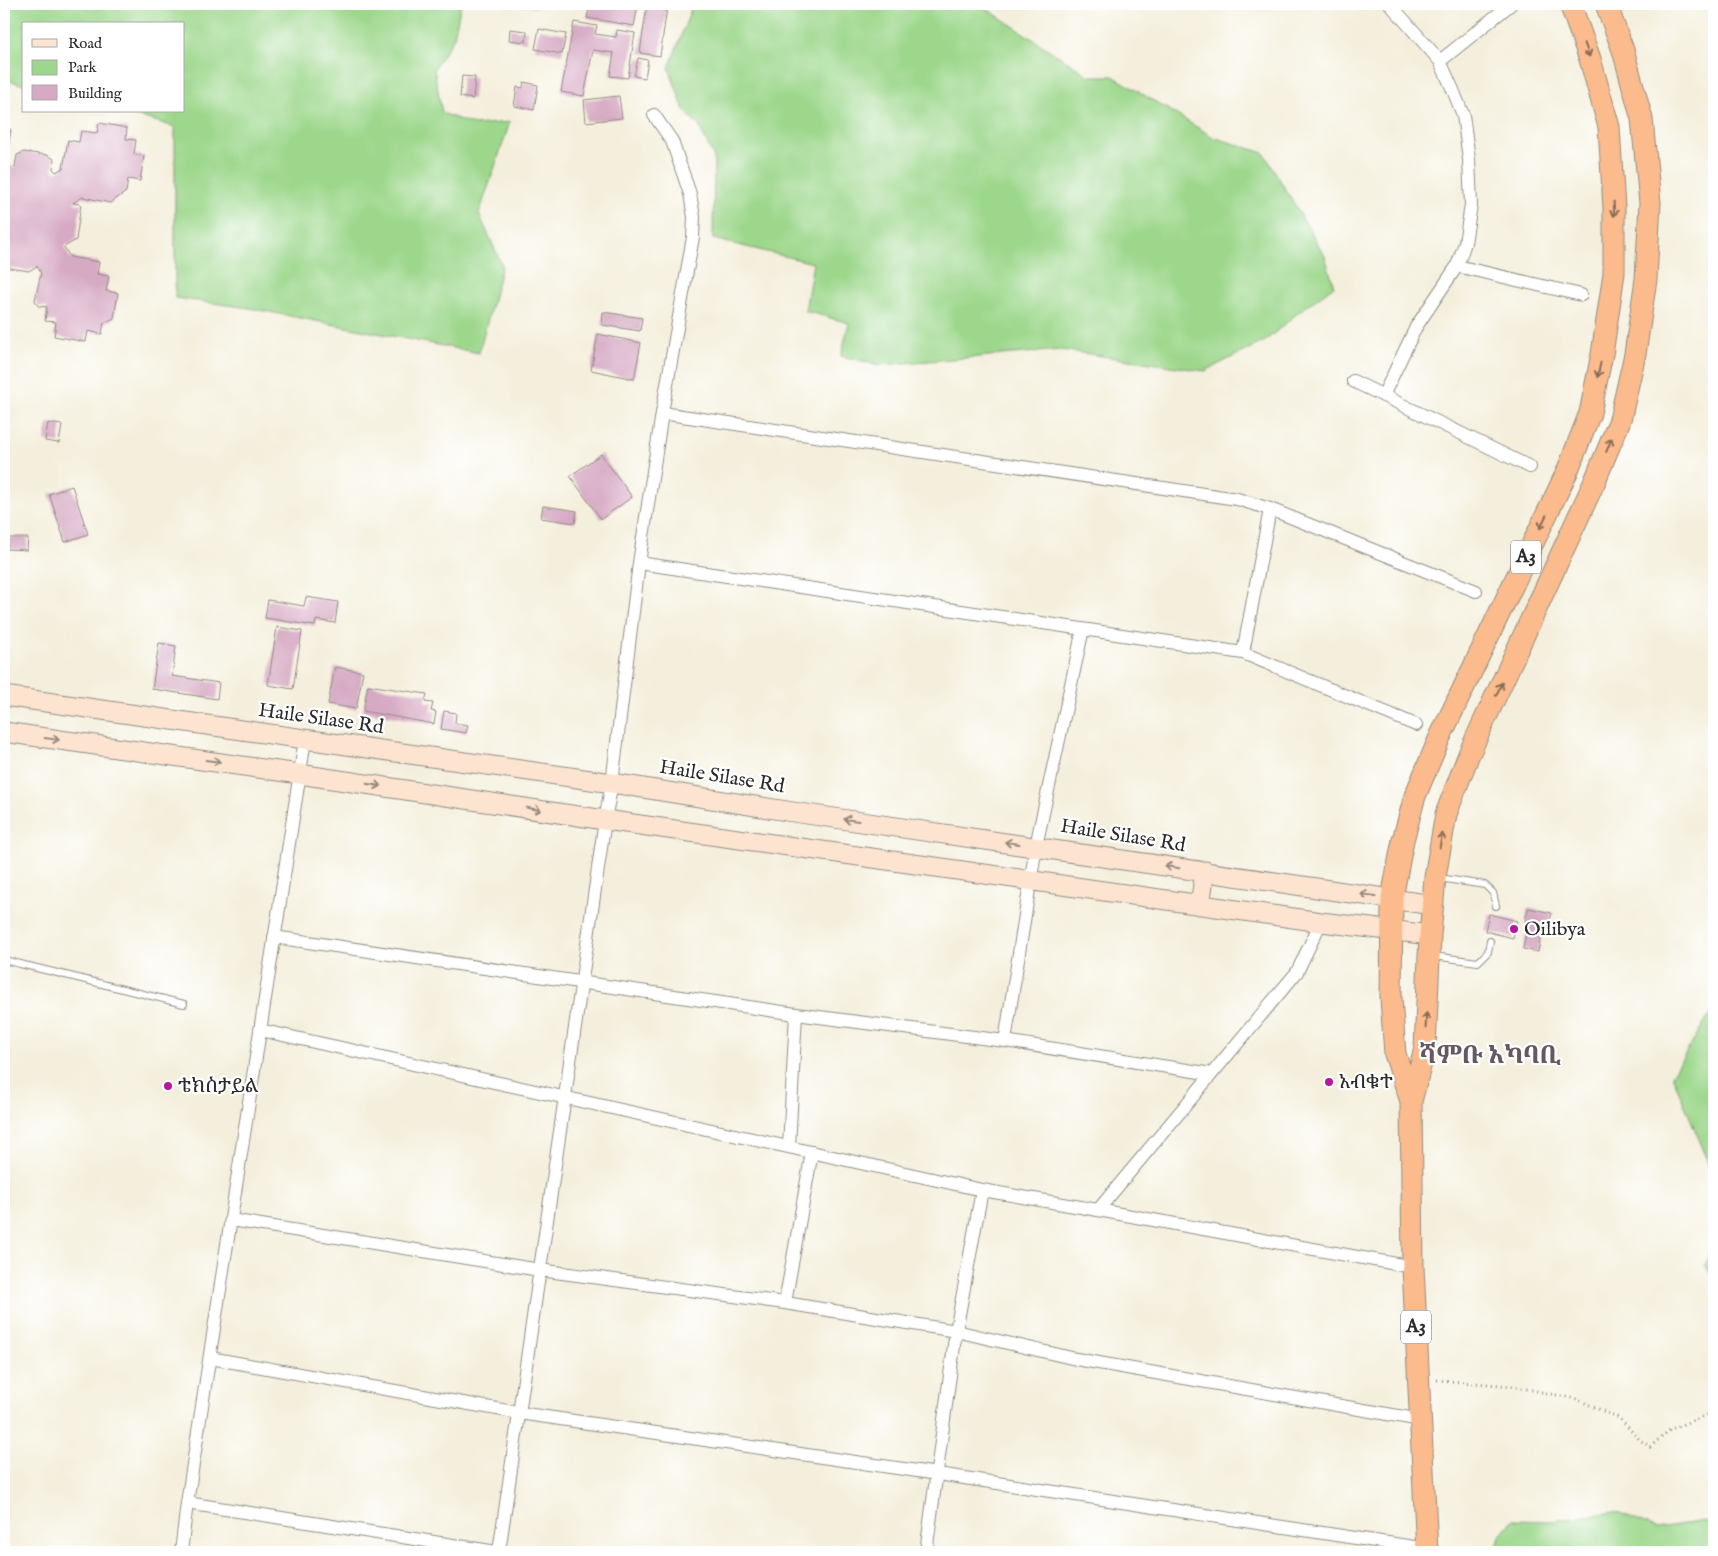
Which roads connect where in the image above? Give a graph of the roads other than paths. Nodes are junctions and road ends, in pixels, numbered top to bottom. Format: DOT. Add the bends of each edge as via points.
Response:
graph roads {
  1 [pos="1390,4"];
  2 [pos="1511,4"];
  3 [pos="1570,4"];
  4 [pos="1606,4"];
  5 [pos="1440,62"];
  6 [pos="654,114"];
  7 [pos="1642,119"];
  8 [pos="1609,127"];
  9 [pos="1457,266"];
  10 [pos="1581,295"];
  11 [pos="1353,381"];
  12 [pos="1383,396"];
  13 [pos="662,412"];
  14 [pos="1530,467"];
  15 [pos="1567,472"];
  16 [pos="1594,483"];
  17 [pos="1270,509"];
  18 [pos="639,563"];
  19 [pos="1476,590"];
  20 [pos="1083,628"];
  21 [pos="1243,653"];
  22 [pos="4,696"];
  23 [pos="1416,725"];
  24 [pos="4,732"];
  25 [pos="304,740"];
  26 [pos="299,774"];
  27 [pos="612,782"];
  28 [pos="605,820"];
  29 [pos="1036,846"];
  30 [pos="1205,871"];
  31 [pos="1435,877"];
  32 [pos="1030,880"];
  33 [pos="1392,898"];
  34 [pos="1200,905"];
  35 [pos="1434,905"];
  36 [pos="1496,906"];
  37 [pos="1321,922"];
  38 [pos="1390,931"];
  39 [pos="274,937"];
  40 [pos="1490,941"];
  41 [pos="1430,945"];
  42 [pos="4,960"];
  43 [pos="581,984"];
  44 [pos="184,1004"];
  45 [pos="796,1014"];
  46 [pos="260,1030"];
  47 [pos="1005,1041"];
  48 [pos="1212,1074"];
  49 [pos="565,1098"];
  50 [pos="1411,1101"];
  51 [pos="790,1147"];
  52 [pos="812,1152"];
  53 [pos="982,1190"];
  54 [pos="1098,1210"];
  55 [pos="231,1220"];
  56 [pos="1413,1267"];
  57 [pos="540,1270"];
  58 [pos="785,1303"];
  59 [pos="956,1331"];
  60 [pos="210,1358"];
  61 [pos="519,1413"];
  62 [pos="1421,1420"];
  63 [pos="938,1474"];
  64 [pos="187,1503"];
  65 [pos="1427,1551"];
  66 [pos="181,1552"];
  67 [pos="498,1552"];
  68 [pos="926,1552"];
  1 -- 5 [label="street"];
  2 -- 5 [label="street"];
  3 -- 8 [label="highway, A3, one-way"];
  4 -- 7 [label="highway, A3"];
  5 -- 9 [label="street" via="1463,115 1469,159 1470,205 1465,243"];
  6 -- 13 [label="street" via="672,141 690,194 694,217"];
  7 -- 8 [label="highway"];
  16 -- 7 [label="highway, A3, one-way" via="1620,420 1636,354 1646,279 1650,203"];
  8 -- 15 [label="highway, A3, one-way" via="1614,273 1590,414"];
  9 -- 10 [label="street"];
  9 -- 12 [label="street" via="1416,327"];
  11 -- 12 [label="street"];
  12 -- 14 [label="street"];
  13 -- 17 [label="street" via="1237,499"];
  13 -- 18 [label="street"];
  15 -- 16 [label="highway"];
  15 -- 33 [label="highway, A3, one-way" via="1415,796"];
  31 -- 16 [label="highway, A3, one-way" via="1446,814 1470,754"];
  17 -- 19 [label="street"];
  17 -- 21 [label="street"];
  18 -- 20 [label="street"];
  18 -- 27 [label="street"];
  20 -- 21 [label="street"];
  20 -- 29 [label="street"];
  21 -- 23 [label="street"];
  22 -- 25 [label="main road, Haile Silase Rd"];
  24 -- 26 [label="main road, one-way"];
  25 -- 26 [label="street"];
  25 -- 27 [label="main road, Haile Silase Rd"];
  26 -- 28 [label="main road, one-way"];
  26 -- 39 [label="street"];
  27 -- 28 [label="street"];
  29 -- 27 [label="main road, Haile Silase Rd, one-way" via="792,812"];
  28 -- 32 [label="main road"];
  28 -- 43 [label="street"];
  30 -- 29 [label="main road, Haile Silase Rd, one-way"];
  29 -- 32 [label="street"];
  33 -- 30 [label="main road, Haile Silase Rd, one-way"];
  30 -- 34 [label="main road"];
  31 -- 35 [label="highway, A3"];
  31 -- 36 [label="lane" via="1485,885 1493,893"];
  32 -- 34 [label="main road"];
  32 -- 47 [label="street"];
  33 -- 35 [label="main road, Haile Silase Rd"];
  33 -- 38 [label="highway, A3"];
  34 -- 37 [label="main road"];
  35 -- 41 [label="highway, A3"];
  37 -- 38 [label="main road"];
  37 -- 48 [label="street" via="1298,972"];
  38 -- 41 [label="main road"];
  38 -- 50 [label="highway, A3" via="1395,1054"];
  39 -- 43 [label="street"];
  39 -- 46 [label="street"];
  40 -- 41 [label="lane" via="1488,952 1478,962"];
  50 -- 41 [label="highway, A3, one-way" via="1425,1048"];
  42 -- 44 [label="lane"];
  43 -- 45 [label="street"];
  43 -- 49 [label="street"];
  45 -- 47 [label="street"];
  45 -- 51 [label="street"];
  46 -- 49 [label="street"];
  46 -- 55 [label="street"];
  47 -- 48 [label="street"];
  48 -- 54 [label="street"];
  49 -- 51 [label="street"];
  49 -- 57 [label="street"];
  50 -- 56 [label="highway, A3"];
  51 -- 52 [label="street"];
  52 -- 53 [label="street"];
  52 -- 58 [label="street"];
  53 -- 54 [label="street"];
  53 -- 59 [label="street"];
  54 -- 56 [label="street"];
  55 -- 57 [label="street"];
  55 -- 60 [label="street"];
  56 -- 62 [label="highway, A3"];
  57 -- 58 [label="street"];
  57 -- 61 [label="street"];
  58 -- 59 [label="street"];
  59 -- 62 [label="street" via="1076,1359"];
  59 -- 63 [label="street"];
  60 -- 61 [label="street"];
  60 -- 64 [label="street"];
  61 -- 63 [label="street"];
  61 -- 67 [label="street"];
  62 -- 65 [label="highway, A3"];
  63 -- 65 [label="street"];
  63 -- 68 [label="street"];
  64 -- 66 [label="street"];
  64 -- 67 [label="street"];
}
